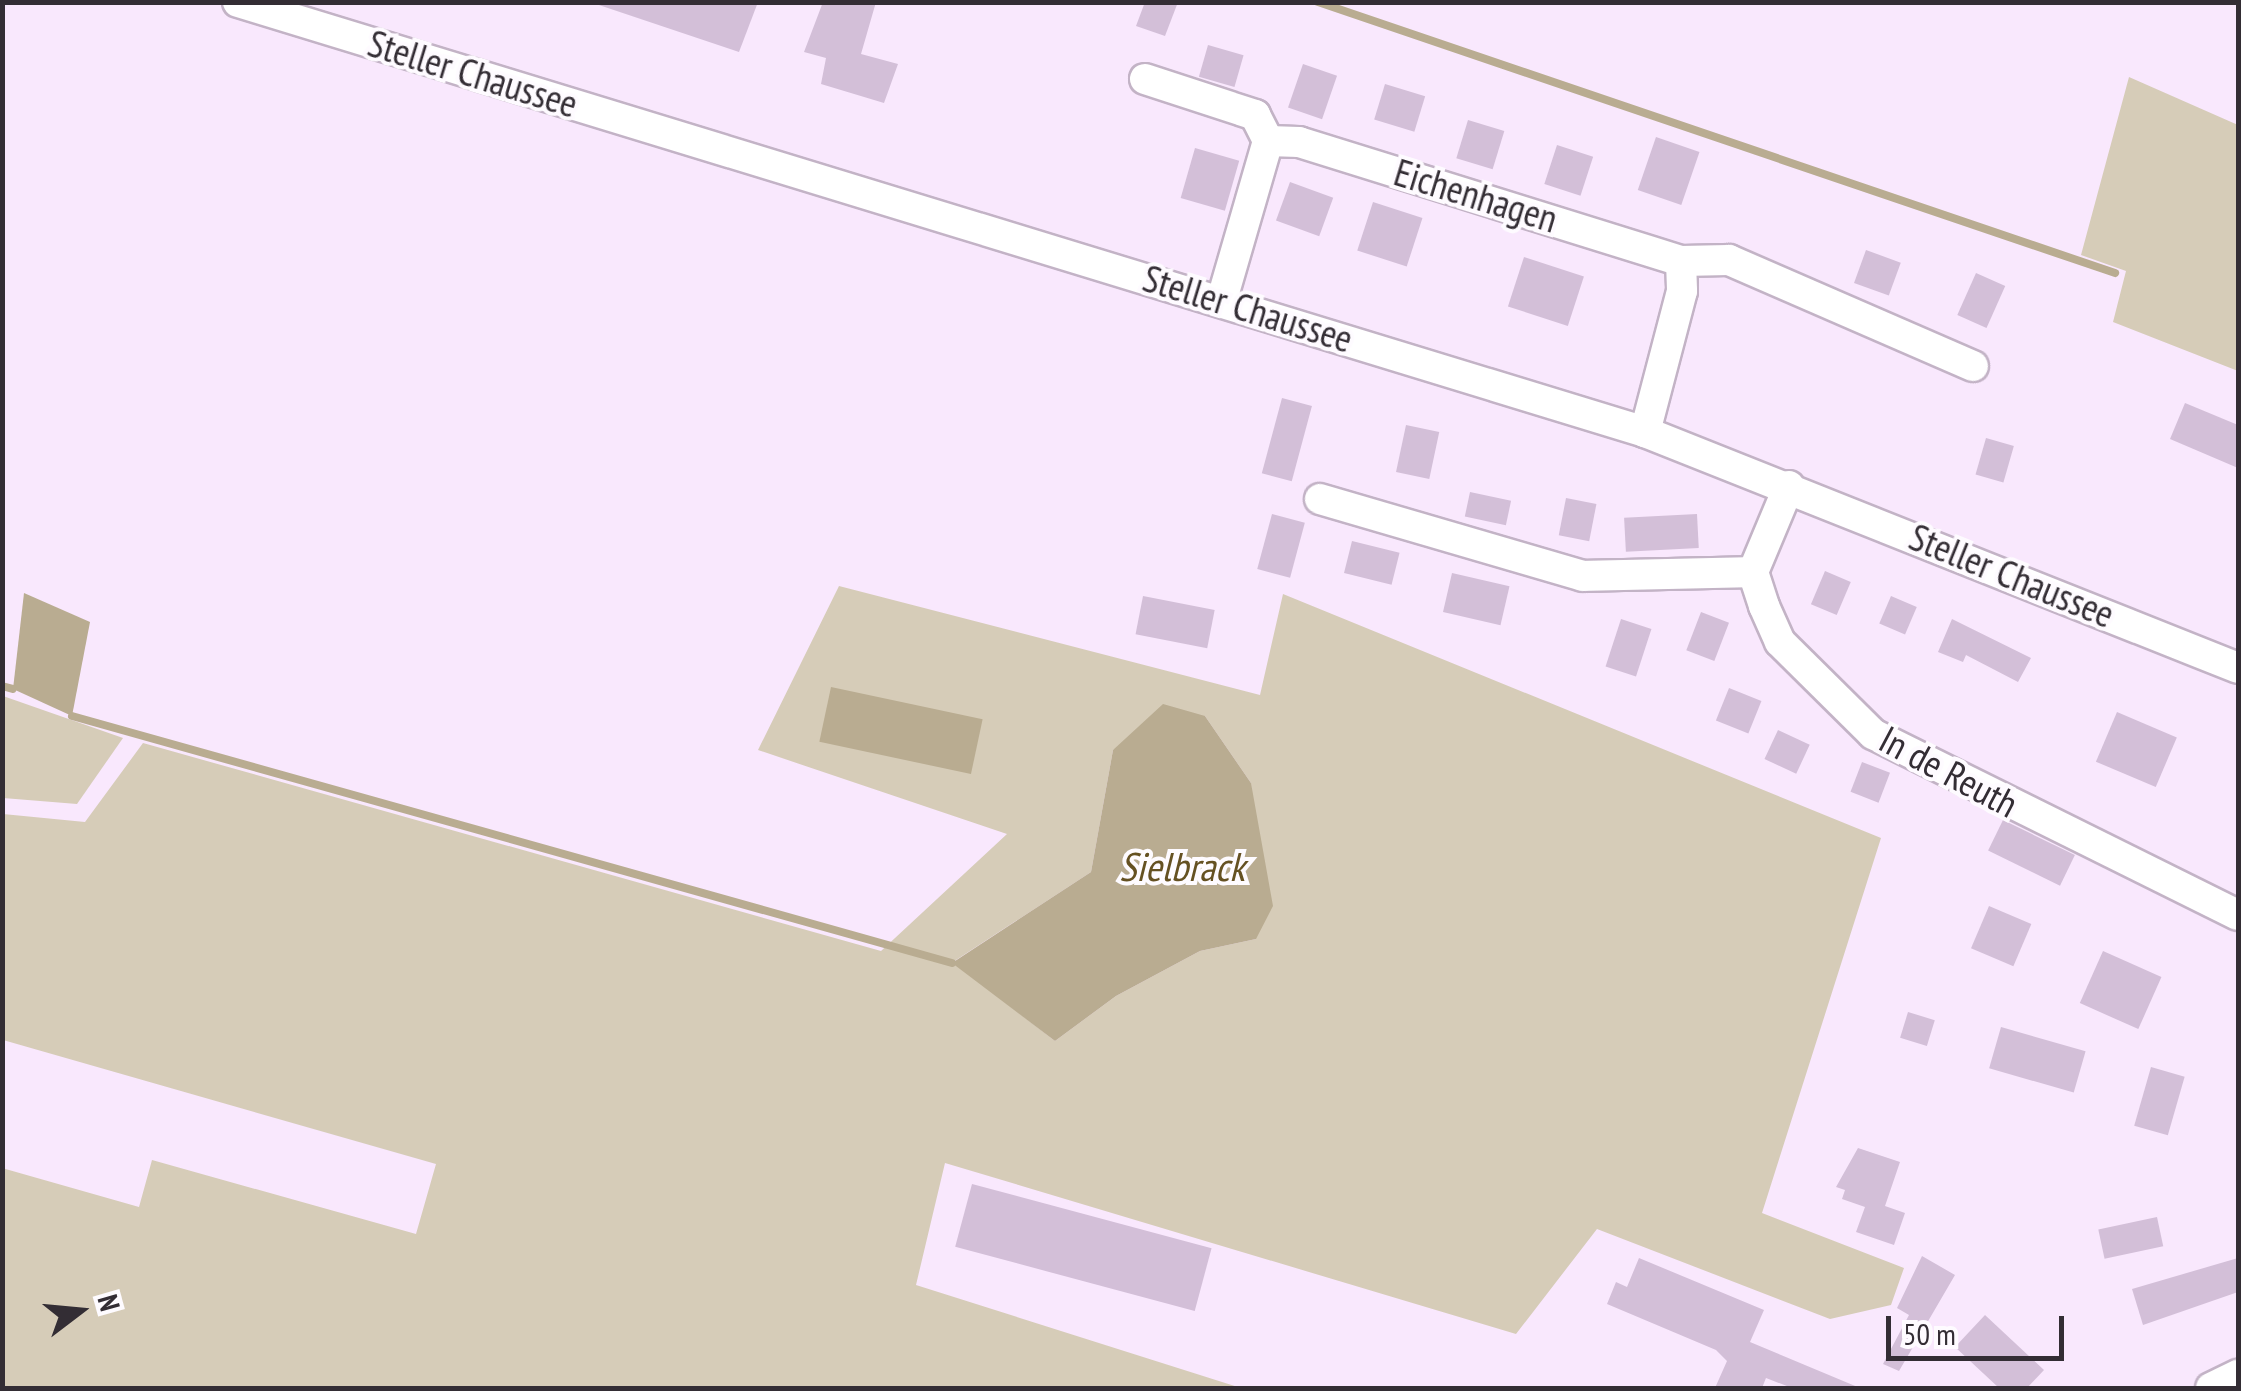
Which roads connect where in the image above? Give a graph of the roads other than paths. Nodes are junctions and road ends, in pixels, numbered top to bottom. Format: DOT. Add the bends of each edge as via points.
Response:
graph roads {
  1 [pos="238,2"];
  2 [pos="1145,80"];
  3 [pos="1268,142"];
  4 [pos="1681,261"];
  5 [pos="1222,300"];
  6 [pos="1974,366"];
  7 [pos="1645,432"];
  8 [pos="1789,486"];
  9 [pos="1320,499"];
  10 [pos="1753,572"];
  11 [pos="2238,668"];
  12 [pos="2238,915"];
  13 [pos="2238,1376"];
  14 [pos="2212,1388"];
  1 -- 5 [label="street, Steller Chaussee"];
  2 -- 3 [label="street" via="1255,115"];
  3 -- 4 [label="street, Eichenhagen" via="1299,142"];
  3 -- 5 [label="street"];
  4 -- 6 [label="street, Eichenhagen" via="1730,260"];
  4 -- 7 [label="street" via="1682,290"];
  5 -- 7 [label="street, Steller Chaussee"];
  7 -- 8 [label="street, Steller Chaussee"];
  8 -- 10 [label="street"];
  8 -- 11 [label="street, Steller Chaussee"];
  9 -- 10 [label="street" via="1583,576"];
  10 -- 12 [label="street, In de Reuth" via="1780,642 1872,734"];
  13 -- 14 [label="street"];
}
